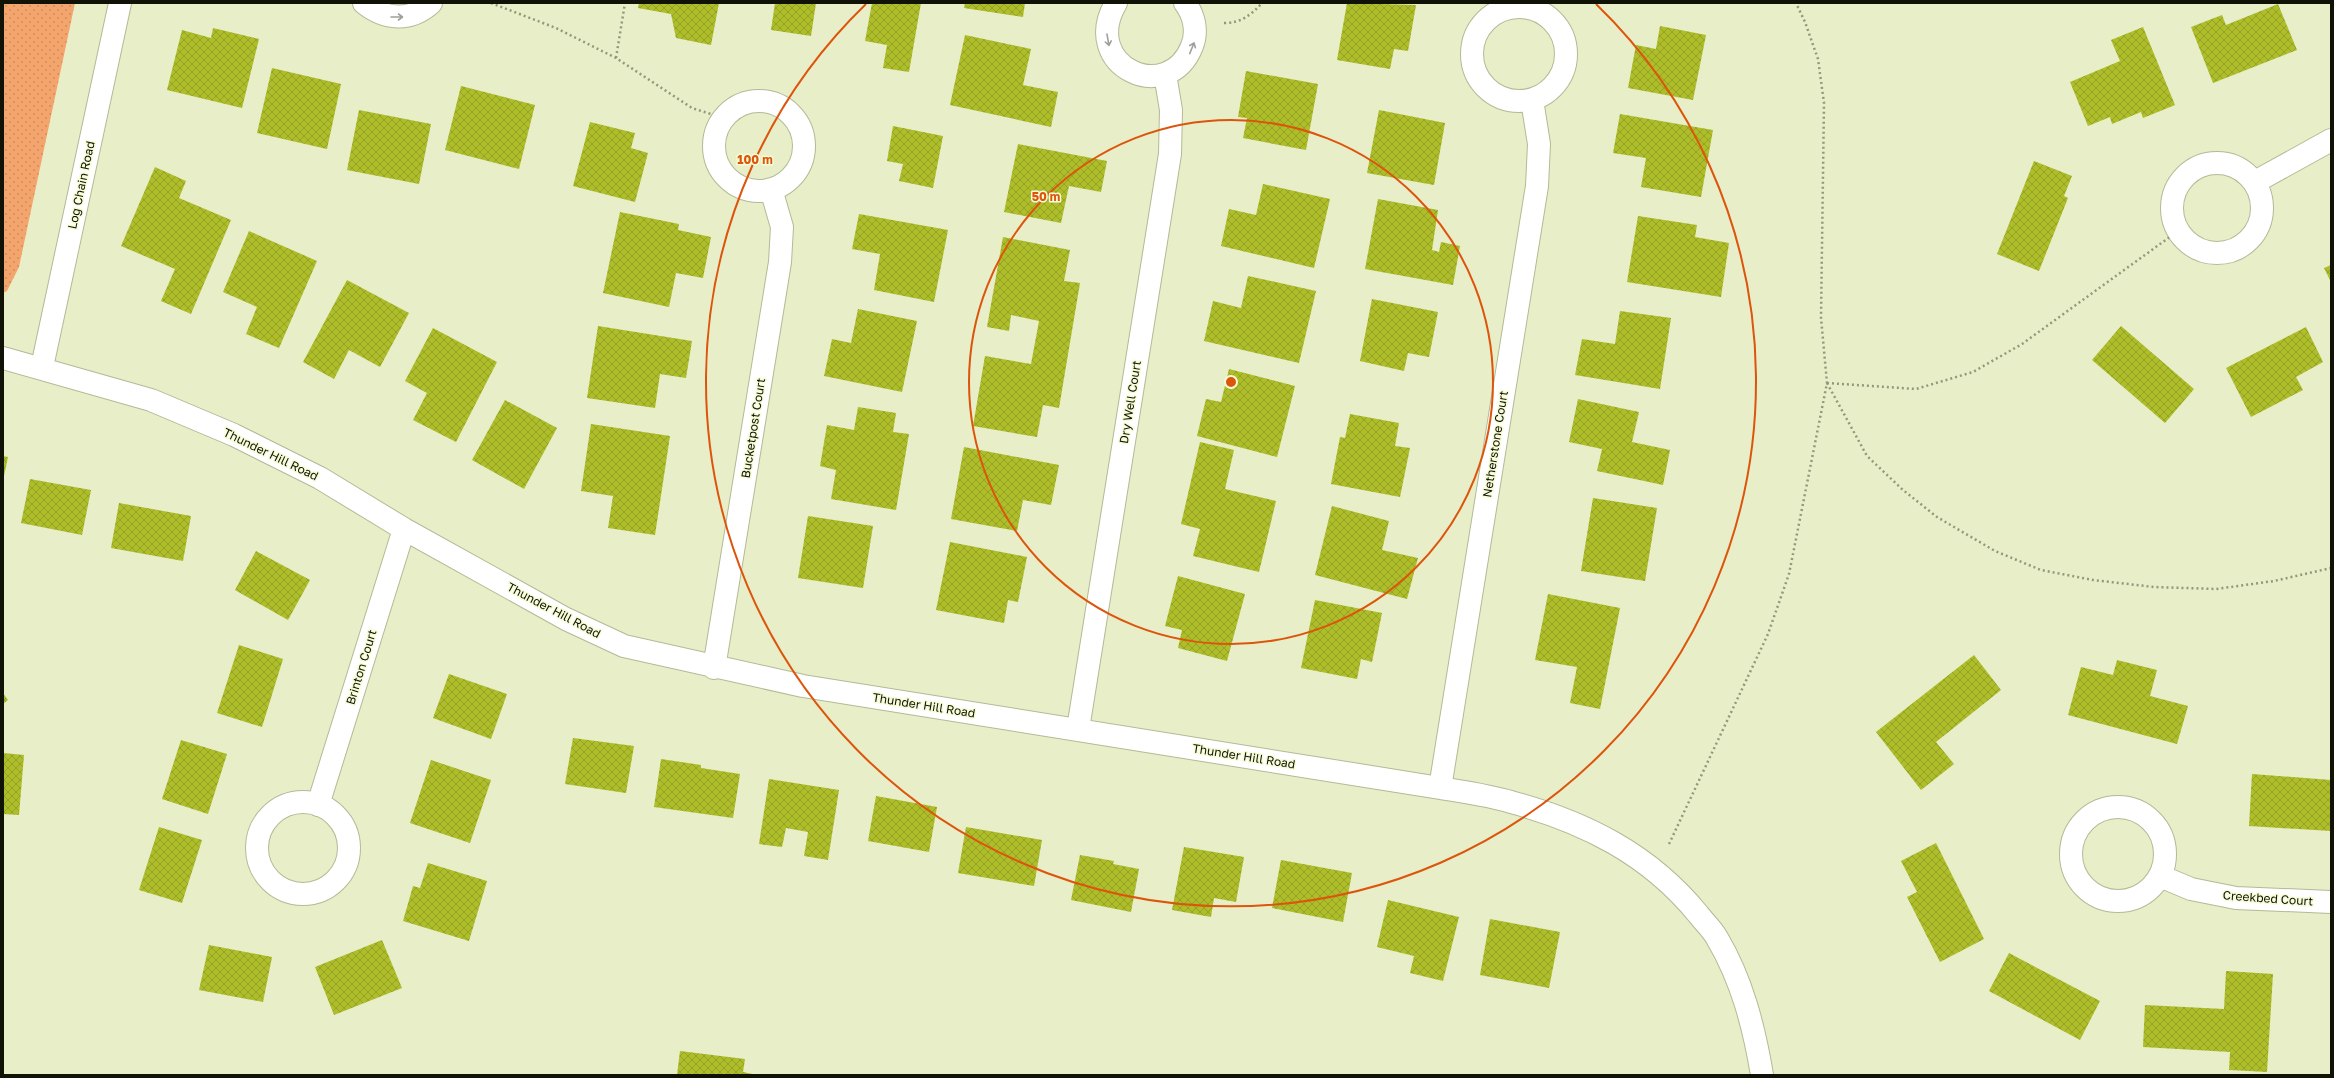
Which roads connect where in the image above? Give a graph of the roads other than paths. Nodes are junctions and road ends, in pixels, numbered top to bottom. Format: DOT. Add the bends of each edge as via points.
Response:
graph roads {
  1 [pos="120,3"];
  2 [pos="364,3"];
  3 [pos="431,3"];
  4 [pos="1116,3"];
  5 [pos="1184,3"];
  6 [pos="1503,6"];
  7 [pos="1165,74"];
  8 [pos="1532,100"];
  9 [pos="2331,140"];
  10 [pos="2255,182"];
  11 [pos="771,189"];
  12 [pos="3,358"];
  13 [pos="42,367"];
  14 [pos="404,528"];
  15 [pos="714,668"];
  16 [pos="1078,729"];
  17 [pos="1440,788"];
  18 [pos="318,805"];
  19 [pos="2160,876"];
  20 [pos="2331,902"];
  21 [pos="1762,1075"];
  1 -- 13 [label="street, Log Chain Road"];
  2 -- 3 [label="street, one-way" via="375,12 404,17 418,13"];
  4 -- 7 [label="street, one-way" via="1109,14 1106,29 1108,43 1114,56 1123,67 1136,74"];
  7 -- 5 [label="street, one-way" via="1179,66 1189,55 1194,40 1195,25"];
  6 -- 8 [label="street" via="1489,17 1474,39 1472,61 1476,76 1486,89 1500,98 1516,102"];
  6 -- 8 [label="street" via="1533,9 1547,15 1557,26 1564,40 1567,55 1560,76 1546,94"];
  7 -- 16 [label="street, Dry Well Court" via="1171,110 1170,154"];
  8 -- 17 [label="street, Netherstone Court" via="1539,144 1537,186"];
  9 -- 10 [label="street"];
  10 -- 10 [label="street" via="2261,195 2263,210 2260,224 2242,246 2228,252 2207,252 2187,242 2178,231 2172,216 2172,201 2177,186 2186,174 2200,165 2215,162 2230,164 2244,170"];
  11 -- 11 [label="street" via="744,189 731,182 722,172 716,159 713,144 723,118 734,108 748,102 764,101 779,105 791,114 800,127 804,142 802,157 796,171 785,182"];
  11 -- 15 [label="street, Bucketpost Court" via="782,227 780,262"];
  12 -- 13 [label="street, Thunder Hill Road"];
  13 -- 14 [label="street, Thunder Hill Road" via="151,400 234,435 320,478"];
  14 -- 15 [label="street, Thunder Hill Road" via="566,620 624,646"];
  14 -- 18 [label="street, Brinton Court"];
  15 -- 16 [label="street, Thunder Hill Road" via="802,686"];
  16 -- 17 [label="street, Thunder Hill Road"];
  17 -- 21 [label="street, Thunder Hill Road" via="1511,802 1566,820 1619,844 1656,872 1684,898 1716,937 1740,986 1755,1033"];
  18 -- 18 [label="street" via="303,802 286,805 273,813 260,830 257,857 263,872 273,884 287,892 301,895 329,887 339,877 346,864 349,850 347,835 341,822 331,811"];
  19 -- 19 [label="street" via="2165,862 2165,846 2160,831 2150,818 2130,808 2106,808 2092,814 2080,825 2073,839 2070,854 2073,870 2081,884 2092,894 2106,900 2122,902 2150,889"];
  19 -- 20 [label="street, Creekbed Court" via="2191,889 2236,898"];
}
